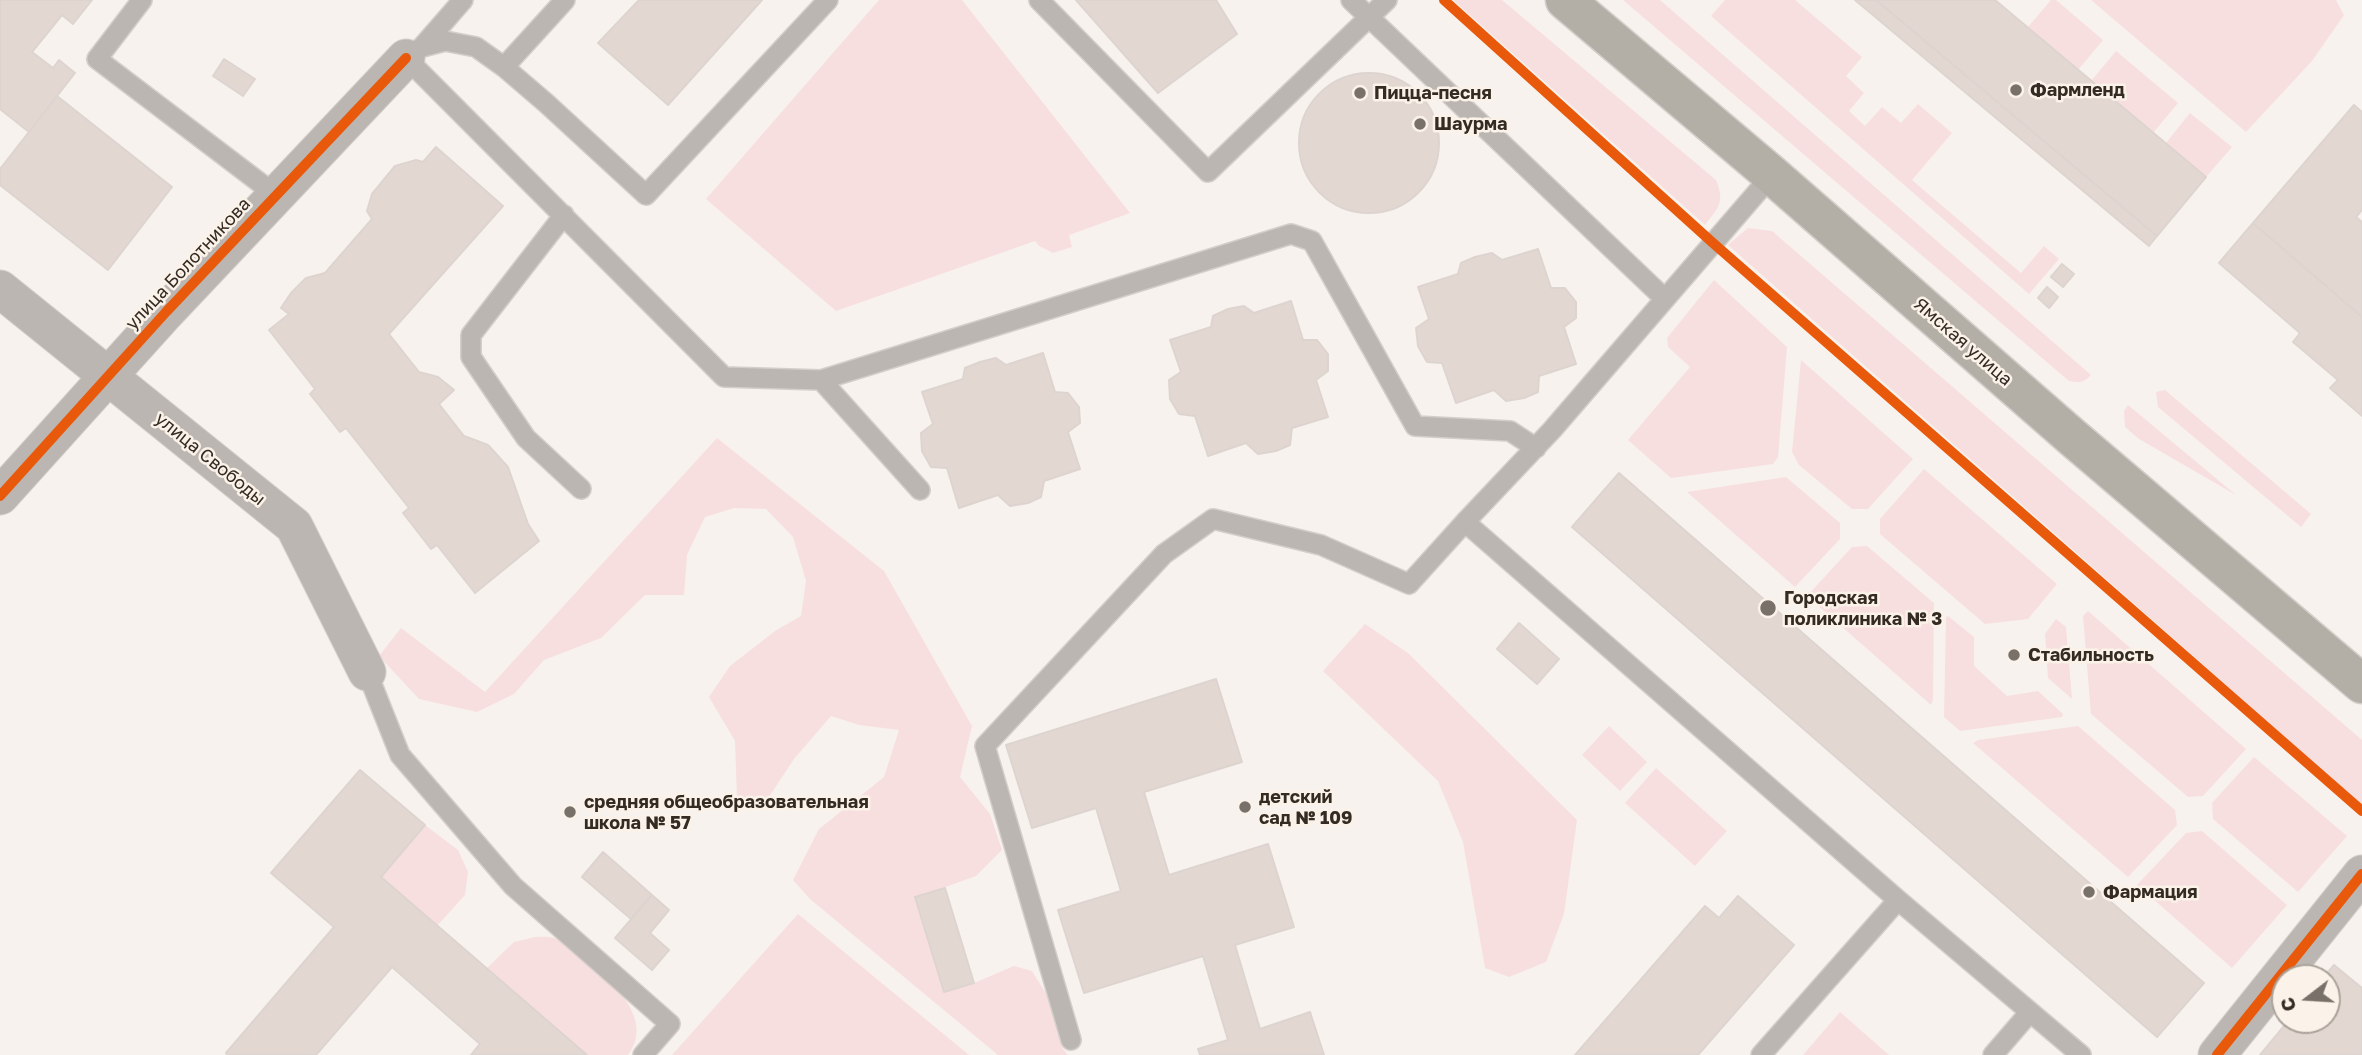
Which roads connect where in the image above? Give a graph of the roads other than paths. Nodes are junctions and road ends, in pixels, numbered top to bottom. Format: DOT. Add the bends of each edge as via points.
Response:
graph roads {
  1 [pos="142,0"];
  2 [pos="463,0"];
  3 [pos="565,0"];
  4 [pos="828,0"];
  5 [pos="1039,0"];
  6 [pos="1351,0"];
  7 [pos="1387,0"];
  8 [pos="1565,0"];
  9 [pos="1370,17"];
  10 [pos="414,53"];
  11 [pos="504,66"];
  12 [pos="1772,175"];
  13 [pos="276,195"];
  14 [pos="565,215"];
  15 [pos="0,289"];
  16 [pos="1665,299"];
  17 [pos="107,376"];
  18 [pos="821,380"];
  19 [pos="1536,448"];
  20 [pos="581,489"];
  21 [pos="920,490"];
  22 [pos="0,496"];
  23 [pos="1465,522"];
  24 [pos="367,672"];
  25 [pos="2362,684"];
  26 [pos="2362,874"];
  27 [pos="1898,900"];
  28 [pos="2030,1012"];
  29 [pos="1071,1040"];
  30 [pos="643,1055"];
  31 [pos="1761,1055"];
  32 [pos="1993,1055"];
  33 [pos="2081,1055"];
  34 [pos="2217,1055"];
  1 -- 13 [label="lane" via="97,59"];
  2 -- 10 [label="lane"];
  3 -- 11 [label="lane"];
  4 -- 11 [label="lane" via="646,195"];
  5 -- 9 [label="lane" via="1208,172"];
  6 -- 9 [label="lane"];
  7 -- 9 [label="lane"];
  8 -- 12 [label="main road, Ямская улица"];
  9 -- 16 [label="lane"];
  10 -- 11 [label="lane" via="445,41 476,47"];
  10 -- 13 [label="street, улица Болотникова"];
  10 -- 14 [label="lane"];
  12 -- 16 [label="lane"];
  12 -- 25 [label="main road, Ямская улица"];
  13 -- 17 [label="street, улица Болотникова"];
  14 -- 18 [label="lane" via="724,377"];
  14 -- 20 [label="lane" via="471,335 471,357 526,438"];
  15 -- 17 [label="street, улица Свободы"];
  16 -- 19 [label="lane"];
  17 -- 22 [label="street, улица Болотникова"];
  17 -- 24 [label="street, улица Свободы" via="294,526"];
  18 -- 19 [label="lane" via="1291,234 1312,241 1415,426 1510,431"];
  18 -- 21 [label="lane"];
  19 -- 23 [label="lane"];
  23 -- 27 [label="lane"];
  23 -- 29 [label="lane" via="1409,584 1321,545 1213,519 1164,554 985,746"];
  24 -- 30 [label="lane" via="400,755 513,886 670,1024"];
  26 -- 34 [label="street"];
  27 -- 28 [label="lane"];
  27 -- 31 [label="lane"];
  28 -- 32 [label="lane"];
  28 -- 33 [label="lane"];
}
